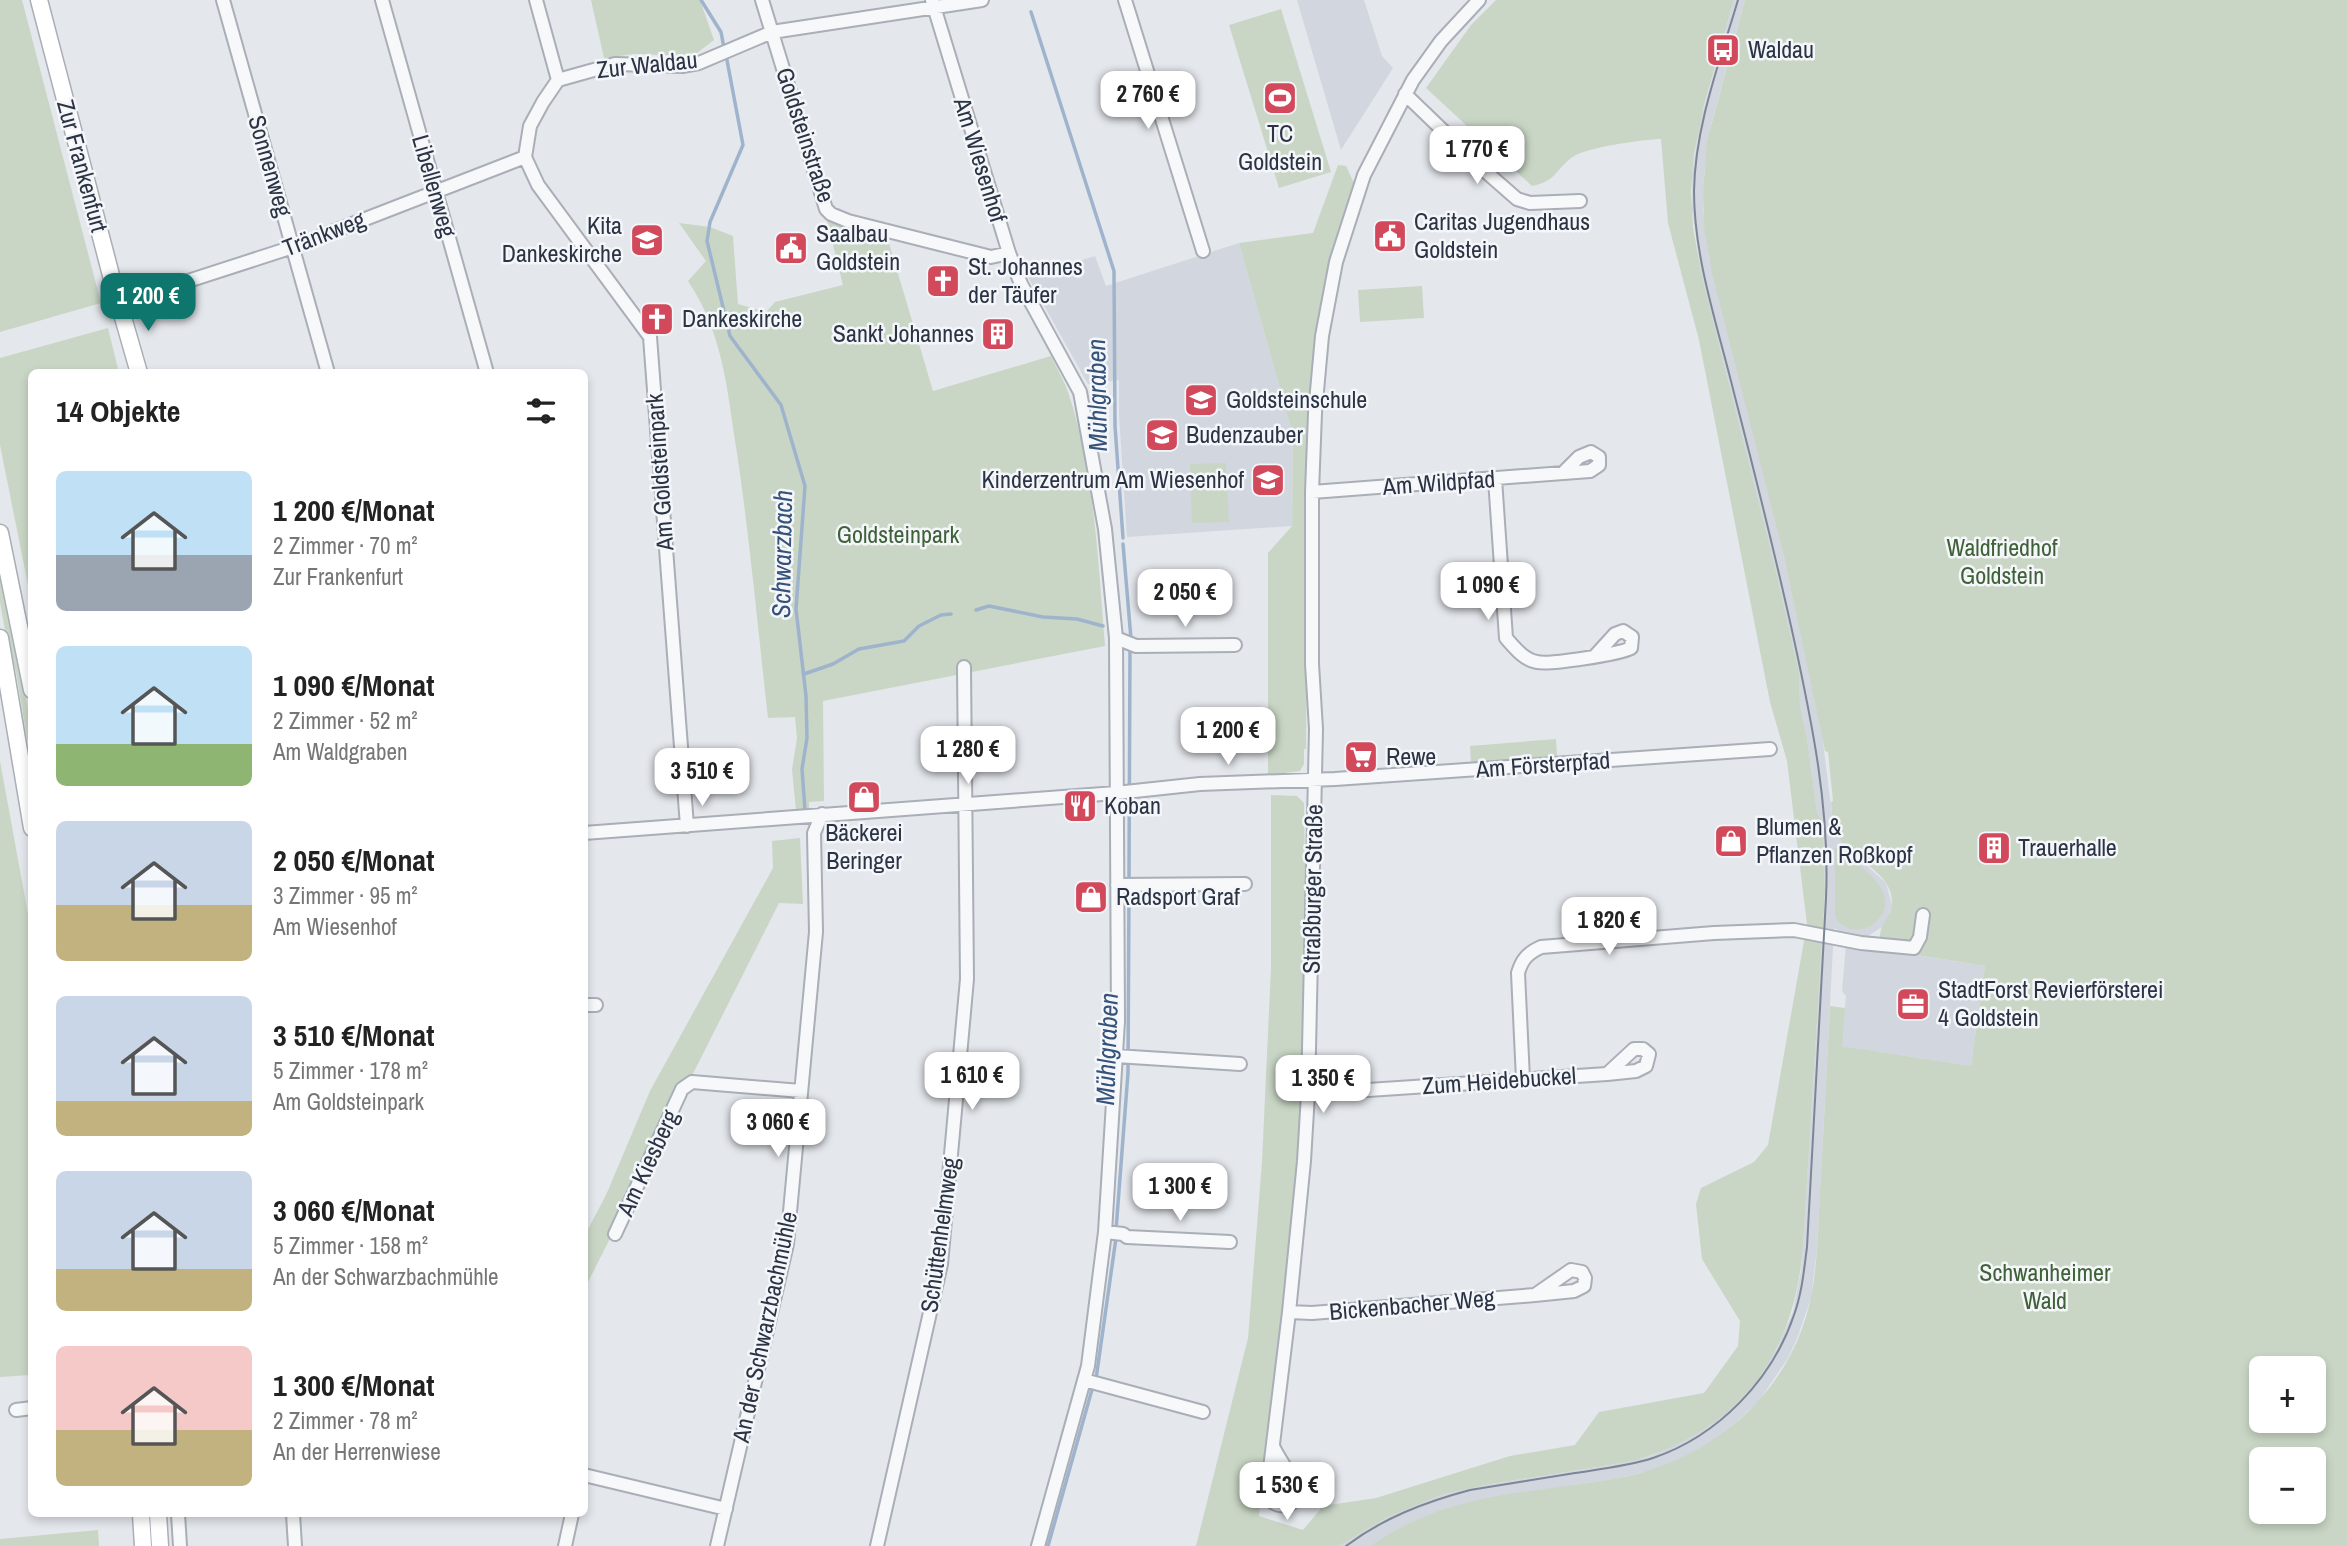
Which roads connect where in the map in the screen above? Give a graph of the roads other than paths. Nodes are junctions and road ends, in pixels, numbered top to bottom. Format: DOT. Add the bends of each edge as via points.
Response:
graph roads {
  1 [pos="39,0"];
  2 [pos="223,0"];
  3 [pos="382,0"];
  4 [pos="536,0"];
  5 [pos="762,0"];
  6 [pos="982,0"];
  7 [pos="1125,0"];
  8 [pos="1479,0"];
  9 [pos="933,4"];
  10 [pos="772,32"];
  11 [pos="558,80"];
  12 [pos="1405,94"];
  13 [pos="525,157"];
  14 [pos="435,190"];
  15 [pos="1580,201"];
  16 [pos="293,247"];
  17 [pos="1203,251"];
  18 [pos="1009,253"];
  19 [pos="120,303"];
  20 [pos="138,369"];
  21 [pos="327,369"];
  22 [pos="486,369"];
  23 [pos="1565,471"];
  24 [pos="1495,479"];
  25 [pos="1312,492"];
  26 [pos="0,533"];
  27 [pos="0,638"];
  28 [pos="1116,638"];
  29 [pos="1235,645"];
  30 [pos="1595,656"];
  31 [pos="964,667"];
  32 [pos="28,670"];
  33 [pos="1770,749"];
  34 [pos="1315,780"];
  35 [pos="1116,793"];
  36 [pos="965,803"];
  37 [pos="28,804"];
  38 [pos="822,814"];
  39 [pos="687,826"];
  40 [pos="588,833"];
  41 [pos="1245,884"];
  42 [pos="1125,885"];
  43 [pos="1923,915"];
  44 [pos="1123,1057"];
  45 [pos="1240,1064"];
  46 [pos="1608,1074"];
  47 [pos="1523,1079"];
  48 [pos="801,1091"];
  49 [pos="1308,1094"];
  50 [pos="1113,1233"];
  51 [pos="615,1234"];
  52 [pos="1230,1242"];
  53 [pos="1535,1295"];
  54 [pos="1289,1312"];
  55 [pos="1091,1381"];
  56 [pos="28,1408"];
  57 [pos="16,1410"];
  58 [pos="1203,1412"];
  59 [pos="1273,1446"];
  60 [pos="588,1476"];
  61 [pos="726,1509"];
  62 [pos="141,1517"];
  63 [pos="158,1517"];
  64 [pos="178,1517"];
  65 [pos="293,1517"];
  66 [pos="571,1517"];
  67 [pos="1041,1545"];
  68 [pos="143,1546"];
  69 [pos="160,1546"];
  70 [pos="180,1546"];
  71 [pos="295,1546"];
  72 [pos="565,1546"];
  73 [pos="717,1546"];
  74 [pos="877,1546"];
  1 -- 19 [label="main road, Zur Frankenfurt"];
  2 -- 16 [label="street, Sonnenweg"];
  3 -- 14 [label="street, Libellenweg"];
  4 -- 11 [label="street"];
  5 -- 10 [label="street, Goldsteinstraße"];
  6 -- 9 [label="street, Zur Waldau"];
  7 -- 17 [label="street"];
  8 -- 12 [label="street, Straßburger Straße" via="1441,41"];
  9 -- 10 [label="street, Zur Waldau"];
  9 -- 18 [label="street, Am Wiesenhof"];
  10 -- 11 [label="street, Zur Waldau" via="682,66 615,64"];
  10 -- 18 [label="street, Goldsteinstraße" via="822,202 831,214 991,257"];
  11 -- 13 [label="street" via="530,126"];
  12 -- 15 [label="street" via="1517,199 1530,203"];
  12 -- 25 [label="street, Straßburger Straße" via="1364,175 1336,262 1318,375"];
  13 -- 14 [label="street, Tränkweg"];
  13 -- 39 [label="street, Am Goldsteinpark" via="538,185 650,337"];
  14 -- 16 [label="street, Tränkweg"];
  14 -- 22 [label="street, Libellenweg"];
  16 -- 19 [label="street, Tränkweg"];
  16 -- 21 [label="street, Sonnenweg"];
  18 -- 28 [label="street, Am Wiesenhof" via="1080,392 1105,529"];
  19 -- 20 [label="main road, Zur Frankenfurt"];
  23 -- 24 [label="street, Am Wildpfad"];
  24 -- 25 [label="street, Am Wildpfad"];
  24 -- 30 [label="street" via="1506,638 1518,653 1536,662"];
  25 -- 34 [label="street, Straßburger Straße"];
  26 -- 32 [label="main road"];
  27 -- 37 [label="main road"];
  28 -- 29 [label="street" via="1136,646"];
  28 -- 35 [label="street, Am Wiesenhof"];
  31 -- 36 [label="street, Schüttenhelmweg"];
  33 -- 34 [label="street, Am Försterpfad"];
  34 -- 35 [label="street, Am Försterpfad" via="1200,784"];
  34 -- 49 [label="street, Straßburger Straße"];
  35 -- 36 [label="street, Am Försterpfad"];
  35 -- 42 [label="street, Am Wiesenhof"];
  36 -- 38 [label="street, Am Försterpfad"];
  36 -- 74 [label="street, Schüttenhelmweg" via="967,979 941,1264"];
  38 -- 39 [label="street, Am Försterpfad"];
  38 -- 48 [label="street, An der Schwarzbachmühle" via="814,833 816,932"];
  39 -- 40 [label="street, Am Försterpfad"];
  41 -- 42 [label="street"];
  42 -- 44 [label="street, Am Wiesenhof" via="1118,1021"];
  43 -- 47 [label="street" via="1914,948 1794,930 1541,947 1521,961 1518,973"];
  44 -- 45 [label="street"];
  44 -- 50 [label="street, Am Wiesenhof"];
  46 -- 47 [label="street, Zum Heidebuckel"];
  47 -- 49 [label="street, Zum Heidebuckel"];
  48 -- 51 [label="street, Am Kiesberg" via="692,1082 682,1089"];
  48 -- 61 [label="street, An der Schwarzbachmühle" via="787,1244"];
  49 -- 54 [label="street, Straßburger Straße"];
  50 -- 52 [label="street"];
  50 -- 55 [label="street, Am Wiesenhof"];
  53 -- 54 [label="street, Bickenbacher Weg"];
  54 -- 59 [label="street, Straßburger Straße"];
  55 -- 58 [label="street"];
  55 -- 67 [label="street, Am Wiesenhof"];
  56 -- 57 [label="street"];
  60 -- 61 [label="street"];
  61 -- 73 [label="street, An der Schwarzbachmühle"];
  62 -- 68 [label="main road"];
  63 -- 69 [label="main road"];
  64 -- 70 [label="street"];
  65 -- 71 [label="street"];
  66 -- 72 [label="street"];
}
